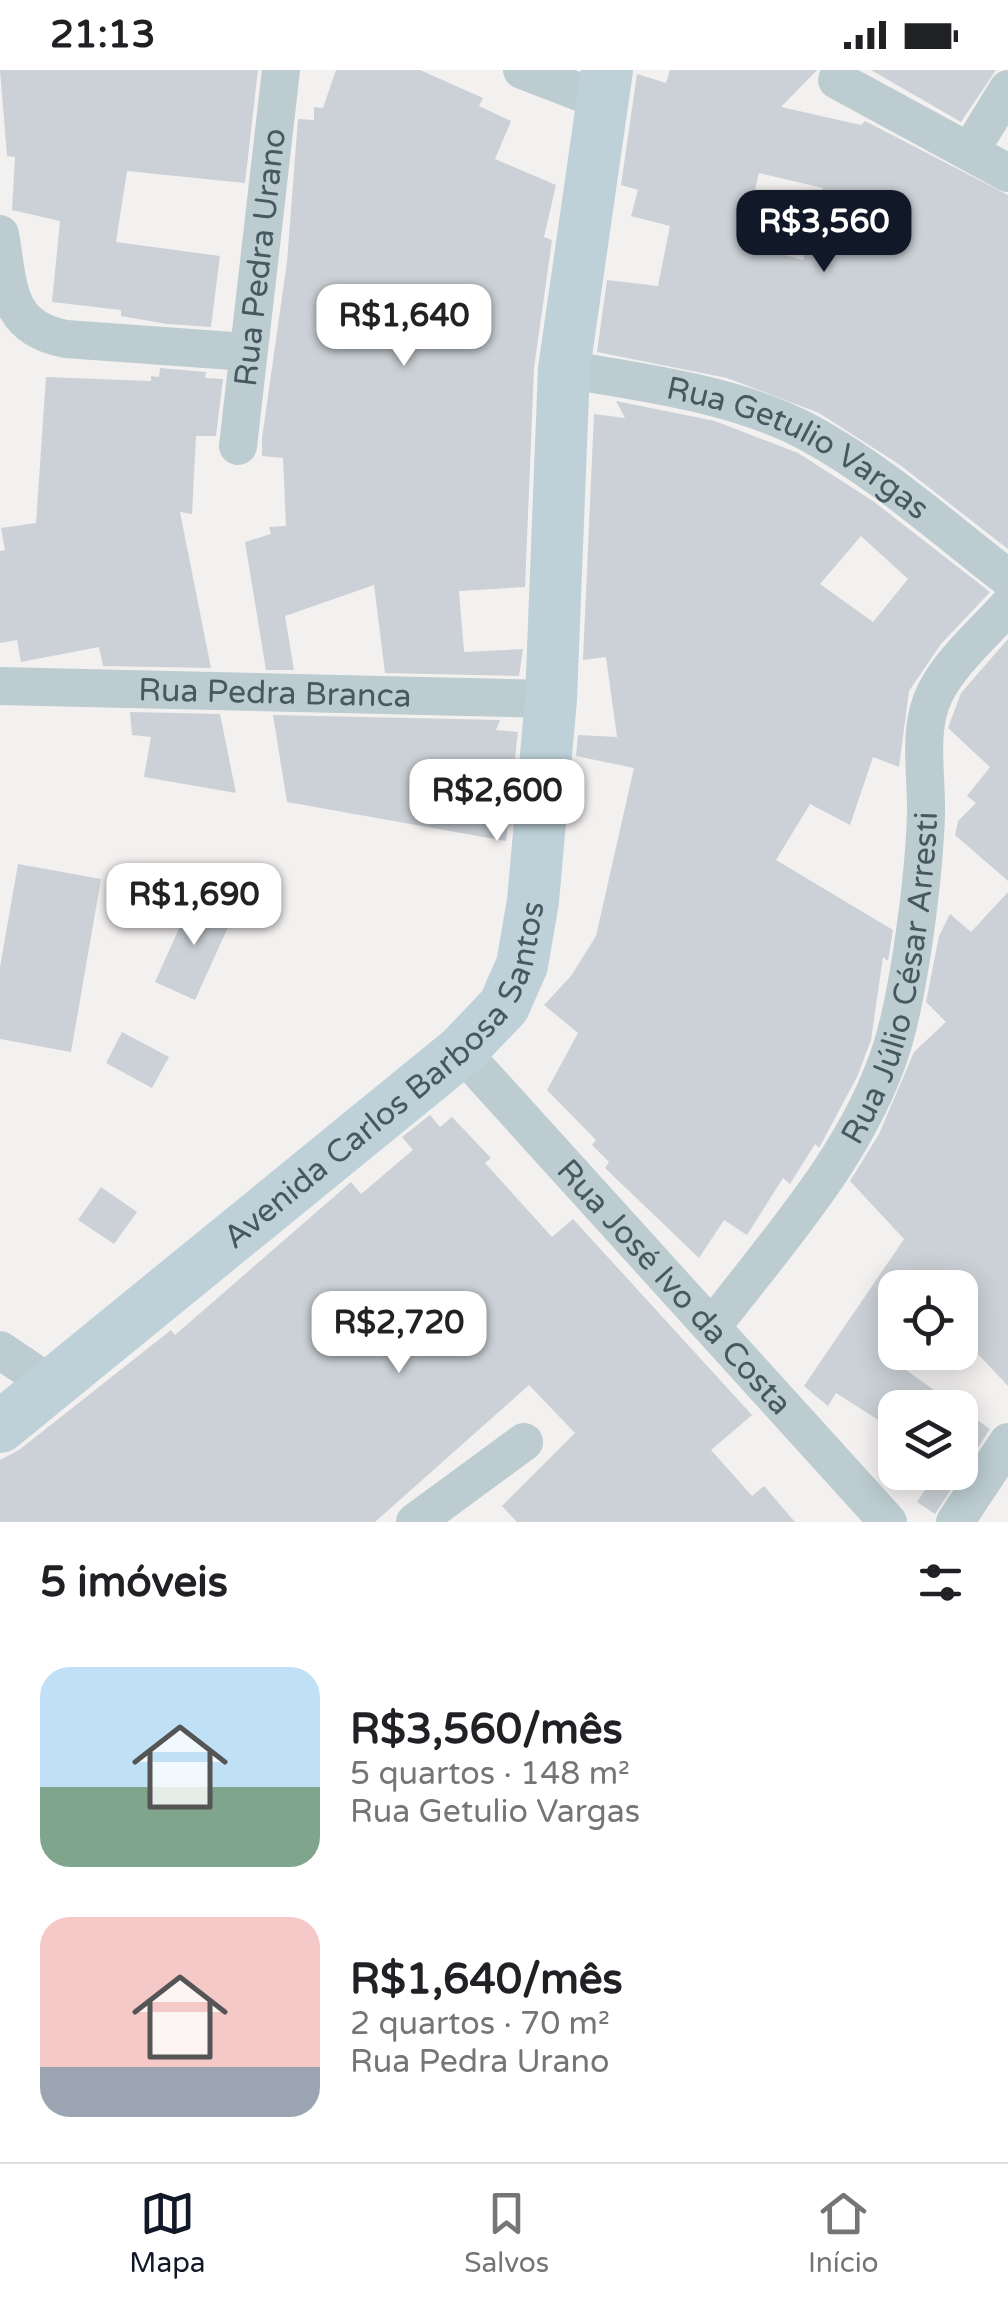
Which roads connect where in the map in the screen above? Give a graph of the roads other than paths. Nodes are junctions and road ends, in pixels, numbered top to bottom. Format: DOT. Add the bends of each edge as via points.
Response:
graph roads {
  1 [pos="282,70"];
  2 [pos="522,70"];
  3 [pos="837,80"];
  4 [pos="604,85"];
  5 [pos="1008,89"];
  6 [pos="970,152"];
  7 [pos="1008,173"];
  8 [pos="0,234"];
  9 [pos="247,352"];
  10 [pos="564,369"];
  11 [pos="238,446"];
  12 [pos="1008,578"];
  13 [pos="1008,606"];
  14 [pos="0,686"];
  15 [pos="550,699"];
  16 [pos="461,1051"];
  17 [pos="712,1327"];
  18 [pos="0,1350"];
  19 [pos="52,1385"];
  20 [pos="0,1427"];
  21 [pos="524,1442"];
  22 [pos="1008,1442"];
  23 [pos="415,1522"];
  24 [pos="888,1522"];
  25 [pos="956,1522"];
  1 -- 9 [label="street, Rua Pedra Urano"];
  2 -- 4 [label="street"];
  3 -- 6 [label="street"];
  4 -- 10 [label="main road, Avenida Carlos Barbosa Santos"];
  5 -- 6 [label="street"];
  6 -- 7 [label="street"];
  8 -- 9 [label="street" via="12,300 38,331 66,339"];
  9 -- 11 [label="street, Rua Pedra Urano"];
  10 -- 12 [label="street, Rua Getulio Vargas" via="666,387 807,432"];
  10 -- 15 [label="main road, Avenida Carlos Barbosa Santos"];
  13 -- 17 [label="street, Rua Júlio César Arresti" via="942,681 928,712 926,816 908,960 893,1044 868,1111"];
  14 -- 15 [label="street, Rua Pedra Branca"];
  15 -- 16 [label="main road, Avenida Carlos Barbosa Santos" via="522,964 504,1006"];
  16 -- 17 [label="street, Rua José Ivo da Costa"];
  16 -- 19 [label="main road, Avenida Carlos Barbosa Santos"];
  17 -- 24 [label="street, Rua José Ivo da Costa"];
  18 -- 19 [label="street"];
  19 -- 20 [label="main road, Avenida Carlos Barbosa Santos"];
  21 -- 23 [label="street"];
  22 -- 25 [label="street"];
}
